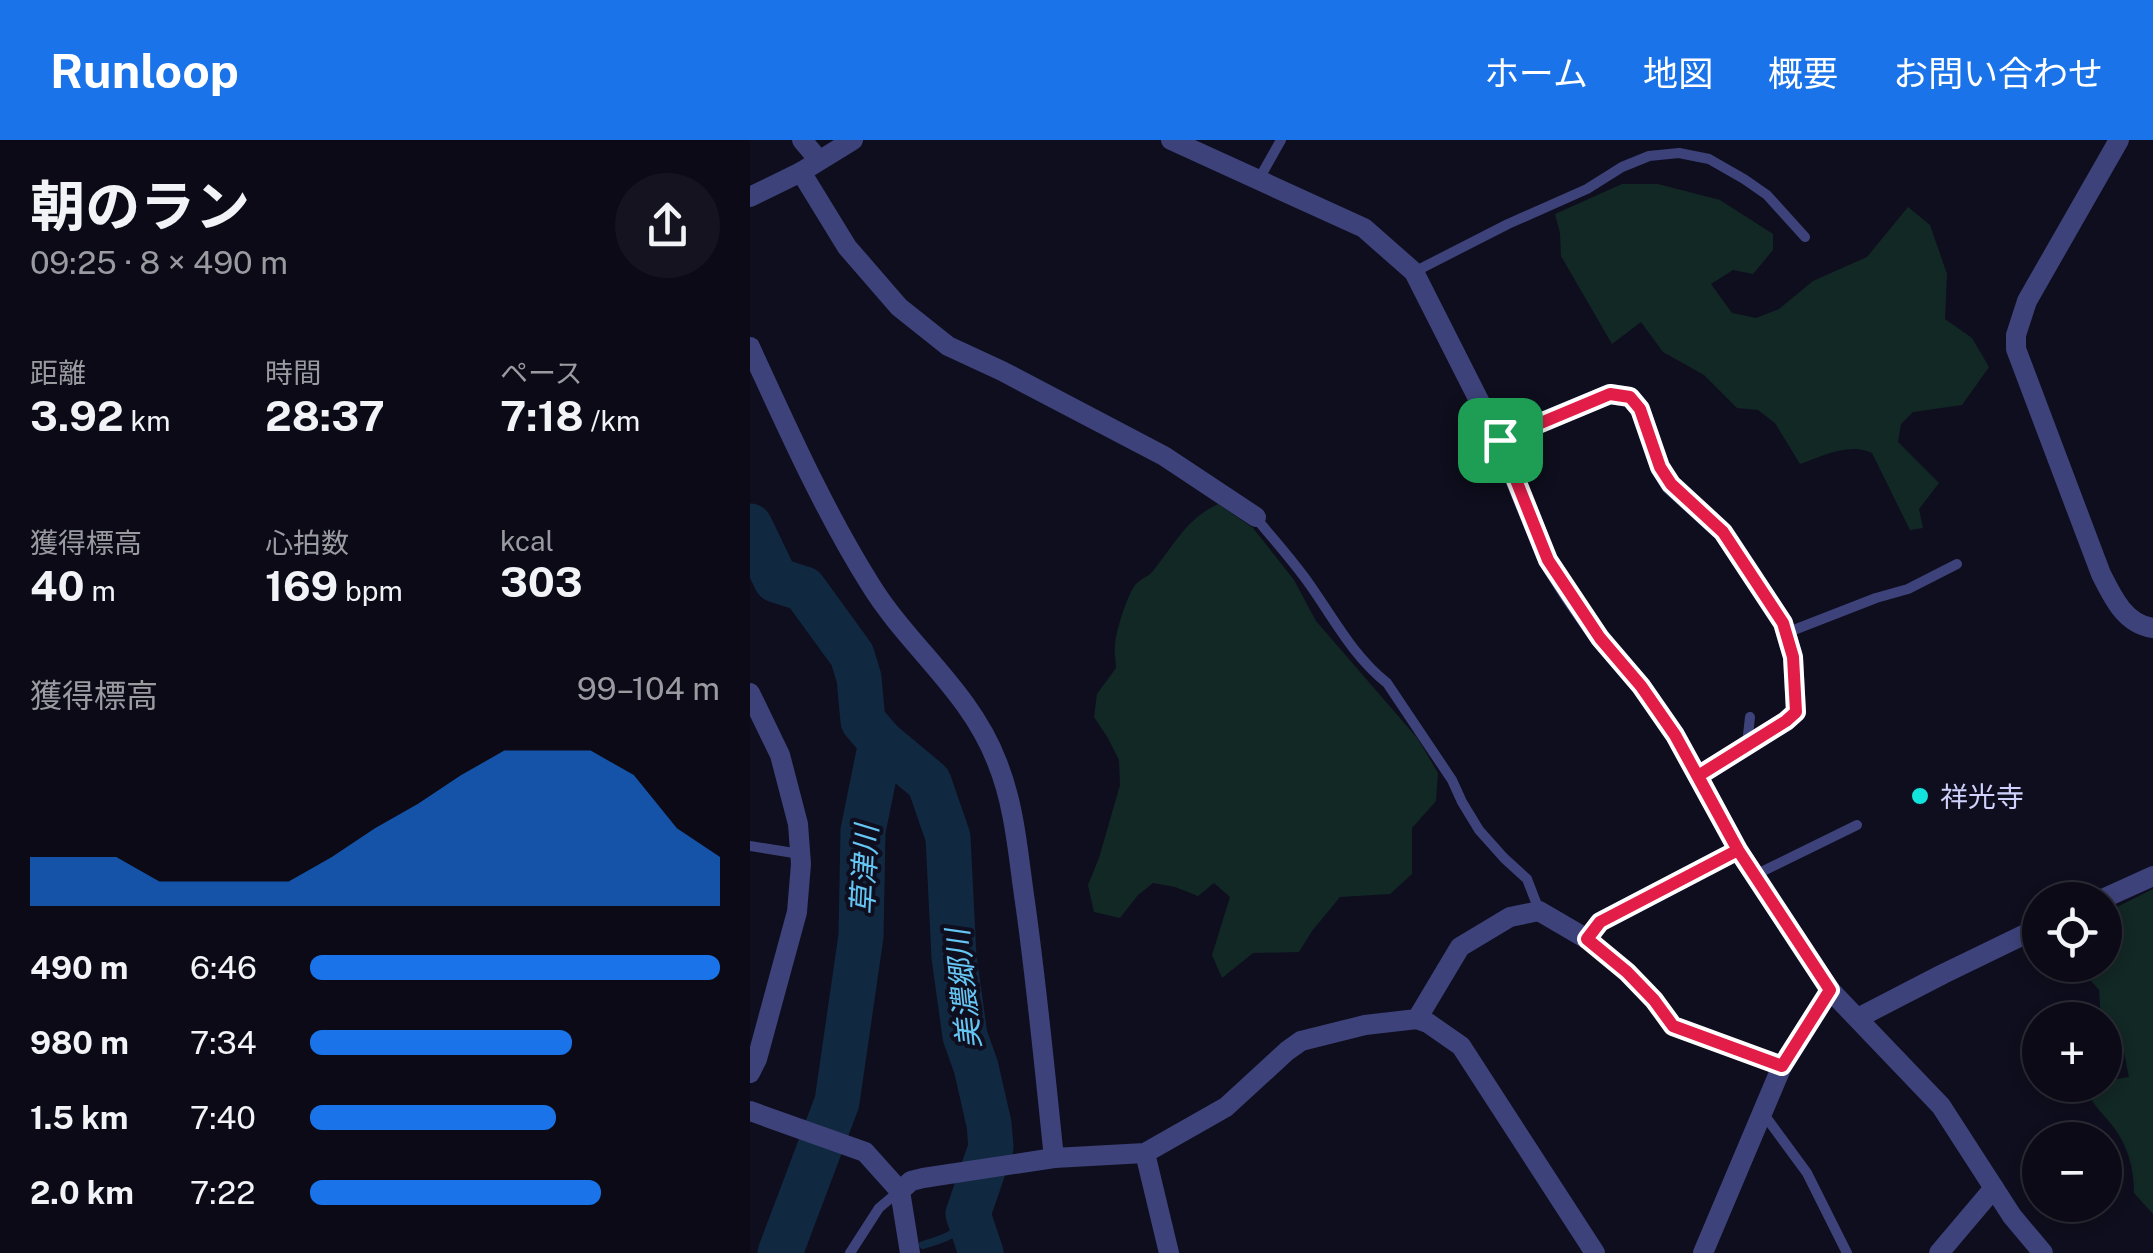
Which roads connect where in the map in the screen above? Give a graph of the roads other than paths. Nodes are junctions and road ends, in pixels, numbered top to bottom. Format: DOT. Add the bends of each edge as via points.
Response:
graph roads {
  1 [pos="802,140"];
  2 [pos="853,140"];
  3 [pos="1171,140"];
  4 [pos="1281,140"];
  5 [pos="1688,140"];
  6 [pos="2119,140"];
  7 [pos="1684,154"];
  8 [pos="801,170"];
  9 [pos="1259,180"];
  10 [pos="750,198"];
  11 [pos="1805,237"];
  12 [pos="1414,272"];
  13 [pos="750,347"];
  14 [pos="1500,440"];
  15 [pos="1256,517"];
  16 [pos="1957,564"];
  17 [pos="2153,628"];
  18 [pos="1786,633"];
  19 [pos="750,693"];
  20 [pos="1750,718"];
  21 [pos="1747,745"];
  22 [pos="1698,776"];
  23 [pos="1857,825"];
  24 [pos="750,846"];
  25 [pos="1738,850"];
  26 [pos="800,854"];
  27 [pos="1755,875"];
  28 [pos="2153,876"];
  29 [pos="2122,890"];
  30 [pos="1540,910"];
  31 [pos="2022,936"];
  32 [pos="1587,939"];
  33 [pos="1830,990"];
  34 [pos="1858,1018"];
  35 [pos="1416,1019"];
  36 [pos="1782,1066"];
  37 [pos="750,1073"];
  38 [pos="750,1111"];
  39 [pos="1762,1112"];
  40 [pos="1146,1153"];
  41 [pos="1054,1158"];
  42 [pos="1994,1188"];
  43 [pos="900,1190"];
  44 [pos="850,1253"];
  45 [pos="910,1253"];
  46 [pos="1169,1253"];
  47 [pos="1596,1253"];
  48 [pos="1703,1253"];
  49 [pos="1847,1253"];
  50 [pos="1939,1253"];
  51 [pos="2043,1253"];
  1 -- 8 [label="street"];
  2 -- 8 [label="street"];
  3 -- 9 [label="street"];
  4 -- 9 [label="lane"];
  5 -- 7 [label="lane"];
  6 -- 17 [label="street" via="2027,301 2016,349 2101,574 2130,619"];
  7 -- 11 [label="lane" via="1709,159 1767,194"];
  7 -- 12 [label="lane" via="1622,166"];
  8 -- 10 [label="street"];
  8 -- 15 [label="street" via="847,248 899,307 948,346 1164,456"];
  9 -- 12 [label="street" via="1364,228"];
  12 -- 14 [label="street"];
  13 -- 41 [label="street" via="871,587 948,680 997,760 1014,821"];
  14 -- 18 [label="street" via="1610,394 1630,397 1671,484 1723,532"];
  14 -- 22 [label="street" via="1548,560"];
  15 -- 30 [label="lane" via="1387,683 1478,830 1527,879"];
  16 -- 18 [label="lane"];
  18 -- 21 [label="street" via="1796,712"];
  19 -- 26 [label="street" via="761,735 780,755"];
  20 -- 21 [label="lane"];
  21 -- 22 [label="street"];
  22 -- 25 [label="street"];
  23 -- 27 [label="lane"];
  24 -- 26 [label="lane"];
  25 -- 27 [label="street"];
  25 -- 32 [label="street" via="1600,922"];
  26 -- 37 [label="street" via="797,912"];
  27 -- 33 [label="street"];
  28 -- 29 [label="street"];
  30 -- 32 [label="street"];
  30 -- 35 [label="street" via="1510,916 1460,947"];
  31 -- 34 [label="street"];
  32 -- 36 [label="lane" via="1627,972 1673,1026"];
  33 -- 34 [label="street"];
  33 -- 36 [label="street"];
  34 -- 42 [label="street" via="1941,1106"];
  35 -- 40 [label="street" via="1301,1041 1226,1107"];
  35 -- 47 [label="street" via="1461,1046"];
  36 -- 39 [label="street"];
  38 -- 43 [label="street" via="864,1152"];
  39 -- 48 [label="street"];
  39 -- 49 [label="lane" via="1808,1173"];
  40 -- 41 [label="street"];
  40 -- 46 [label="street"];
  41 -- 43 [label="street" via="923,1178"];
  42 -- 50 [label="street"];
  42 -- 51 [label="street"];
  43 -- 44 [label="lane" via="879,1208"];
  43 -- 45 [label="street"];
}
